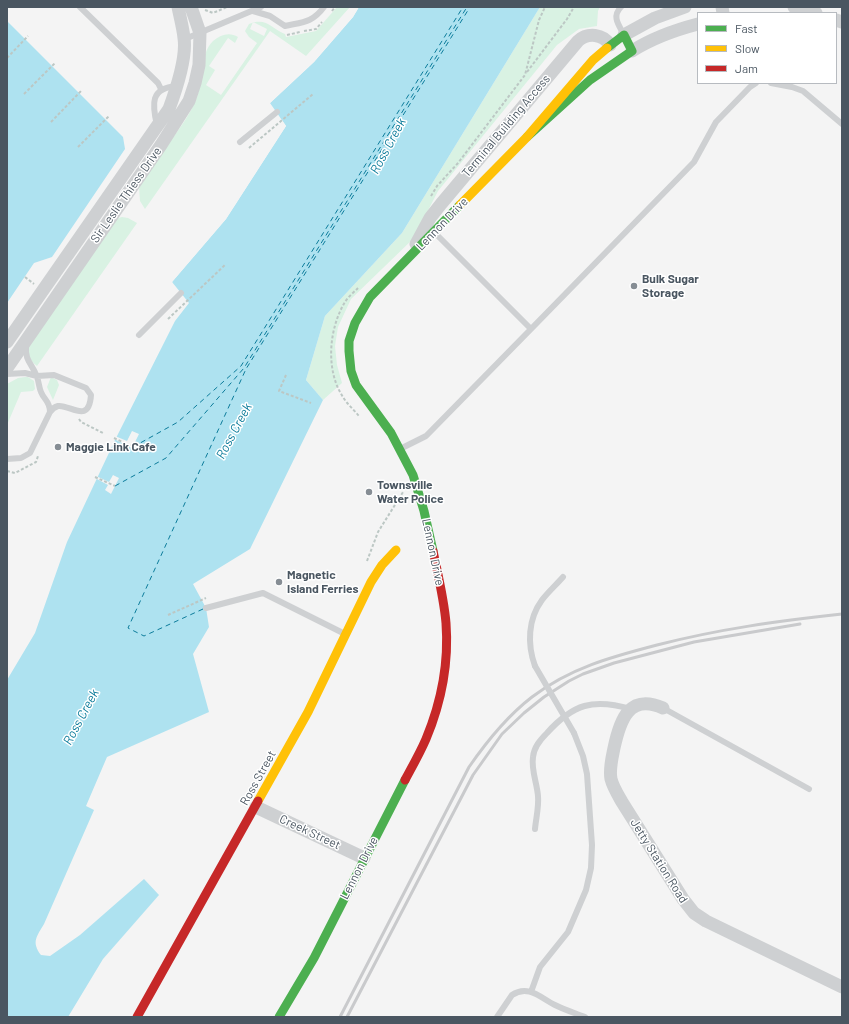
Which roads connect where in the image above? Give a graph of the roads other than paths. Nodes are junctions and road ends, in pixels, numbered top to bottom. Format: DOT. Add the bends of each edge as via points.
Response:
graph roads {
  1 [pos="80,7"];
  2 [pos="178,7"];
  3 [pos="191,7"];
  4 [pos="261,7"];
  5 [pos="324,7"];
  6 [pos="621,7"];
  7 [pos="684,7"];
  8 [pos="794,7"];
  9 [pos="253,10"];
  10 [pos="812,12"];
  11 [pos="697,24"];
  12 [pos="200,33"];
  13 [pos="624,35"];
  14 [pos="184,39"];
  15 [pos="610,45"];
  16 [pos="632,51"];
  17 [pos="613,63"];
  18 [pos="754,84"];
  19 [pos="776,84"];
  20 [pos="177,86"];
  21 [pos="162,89"];
  22 [pos="277,112"];
  23 [pos="842,124"];
  24 [pos="157,125"];
  25 [pos="527,137"];
  26 [pos="240,142"];
  27 [pos="434,232"];
  28 [pos="407,260"];
  29 [pos="181,293"];
  30 [pos="531,329"];
  31 [pos="139,335"];
  32 [pos="26,340"];
  33 [pos="7,342"];
  34 [pos="7,368"];
  35 [pos="7,374"];
  36 [pos="37,376"];
  37 [pos="50,412"];
  38 [pos="400,448"];
  39 [pos="7,459"];
  40 [pos="396,550"];
  41 [pos="563,578"];
  42 [pos="206,608"];
  43 [pos="346,634"];
  44 [pos="663,708"];
  45 [pos="631,709"];
  46 [pos="809,789"];
  47 [pos="256,807"];
  48 [pos="535,829"];
  49 [pos="364,858"];
  50 [pos="842,987"];
  51 [pos="531,992"];
  52 [pos="137,1017"];
  53 [pos="279,1017"];
  54 [pos="497,1017"];
  55 [pos="585,1017"];
  1 -- 21 [label="lane"];
  2 -- 14 [label="street, Sir Leslie Thiess Drive"];
  3 -- 12 [label="street, Sir Leslie Thiess Drive"];
  4 -- 9 [label="lane"];
  5 -- 9 [label="lane" via="309,21 285,26 270,16"];
  6 -- 13 [label="lane" via="616,17"];
  7 -- 13 [label="street, Lennon Drive" via="655,18"];
  8 -- 10 [label="street"];
  9 -- 12 [label="lane"];
  11 -- 16 [label="street, Lennon Drive" via="670,33"];
  12 -- 14 [label="lane"];
  12 -- 32 [label="street, Sir Leslie Thiess Drive" via="199,65 189,101"];
  13 -- 15 [label="street, Lennon Drive"];
  13 -- 16 [label="street"];
  14 -- 20 [label="street, Sir Leslie Thiess Drive" via="182,67"];
  15 -- 17 [label="street" via="614,53"];
  15 -- 25 [label="street, Lennon Drive" via="593,60"];
  15 -- 28 [label="street, Terminal Building Access" via="605,39 594,36 582,37 576,43 430,218"];
  16 -- 17 [label="street, Lennon Drive"];
  17 -- 25 [label="street, Lennon Drive"];
  18 -- 30 [label="lane" via="718,119 694,162"];
  19 -- 23 [label="lane" via="803,91"];
  20 -- 21 [label="lane"];
  20 -- 24 [label="street, Sir Leslie Thiess Drive" via="169,109"];
  21 -- 24 [label="lane" via="157,94 154,104"];
  22 -- 26 [label="lane"];
  24 -- 33 [label="street, Sir Leslie Thiess Drive"];
  25 -- 27 [label="street, Lennon Drive"];
  27 -- 28 [label="street, Lennon Drive"];
  27 -- 30 [label="lane"];
  28 -- 38 [label="street, Lennon Drive" via="370,297 359,312 352,329 349,347 351,372 357,387"];
  29 -- 31 [label="lane"];
  30 -- 38 [label="lane" via="426,436"];
  32 -- 34 [label="street, Sir Leslie Thiess Drive"];
  32 -- 36 [label="lane" via="26,358"];
  35 -- 36 [label="lane" via="25,373"];
  36 -- 37 [label="lane" via="41,393 47,400"];
  36 -- 37 [label="lane" via="54,375 89,391 87,408 80,412 60,406"];
  37 -- 39 [label="lane" via="30,453 25,457"];
  38 -- 49 [label="street, Lennon Drive" via="423,505 444,607 446,654 441,690 431,726"];
  40 -- 43 [label="street, Ross Street" via="376,574"];
  41 -- 51 [label="lane, bridge" via="541,600 530,629 530,644 536,666 574,733 583,756 587,774 591,868 586,890 568,932 540,968"];
  42 -- 43 [label="lane" via="263,593"];
  43 -- 47 [label="street, Ross Street" via="308,712"];
  44 -- 45 [label="street" via="645,703"];
  44 -- 46 [label="lane"];
  45 -- 48 [label="lane" via="598,703 584,706 560,720 538,744 532,762 538,798"];
  45 -- 50 [label="street, Jetty Station Road" via="622,719 617,732 611,770 612,782 687,905 715,926"];
  47 -- 49 [label="street, Creek Street"];
  47 -- 52 [label="street, Ross Street"];
  49 -- 53 [label="street, Lennon Drive" via="314,958"];
  51 -- 54 [label="lane" via="523,991 512,995"];
  51 -- 55 [label="lane"];
}
